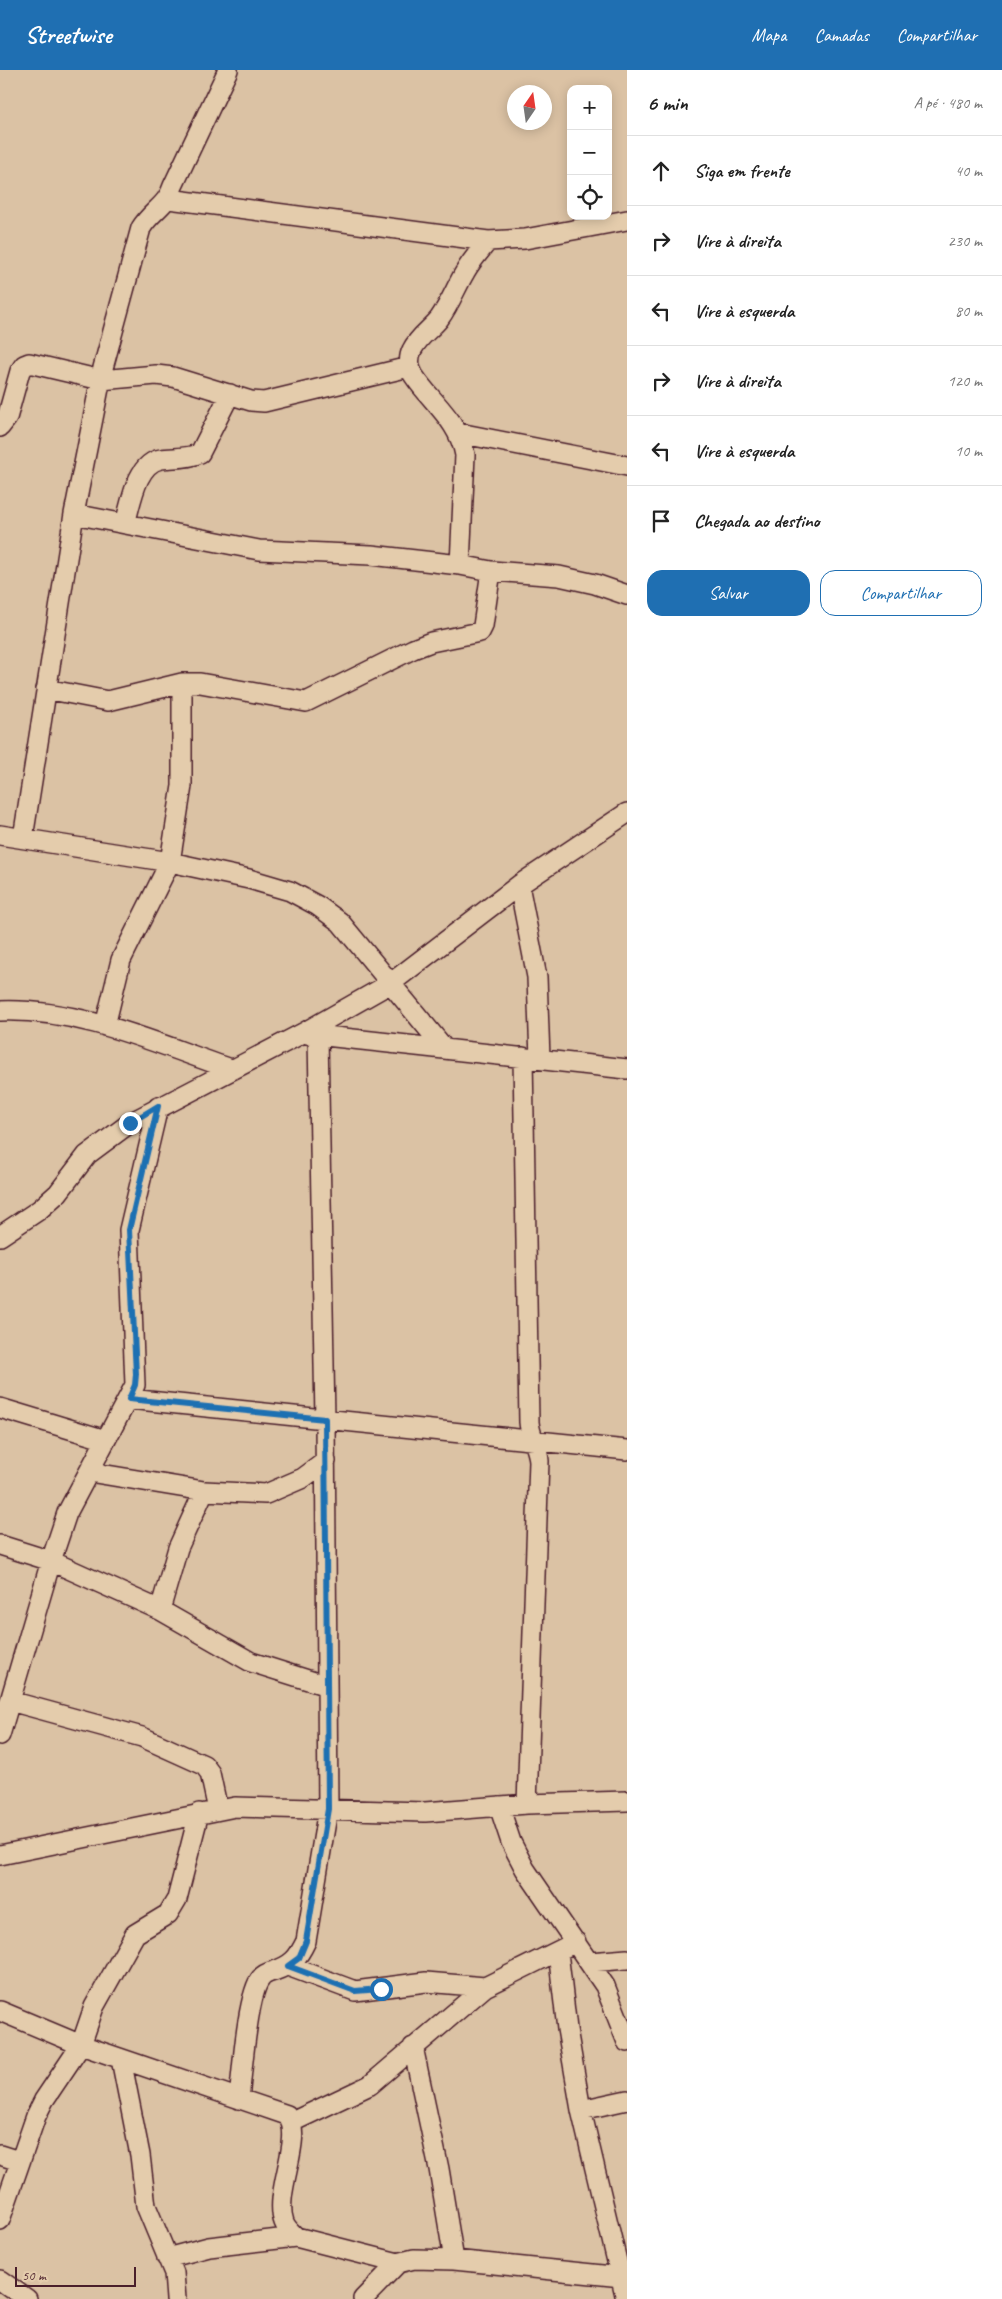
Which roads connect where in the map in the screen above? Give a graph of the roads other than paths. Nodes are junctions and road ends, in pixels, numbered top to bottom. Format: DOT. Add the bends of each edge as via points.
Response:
graph roads {
  1 [pos="228,70"];
  2 [pos="169,199"];
  3 [pos="627,220"];
  4 [pos="488,241"];
  5 [pos="410,367"];
  6 [pos="101,380"];
  7 [pos="230,394"];
  8 [pos="0,427"];
  9 [pos="459,433"];
  10 [pos="627,466"];
  11 [pos="74,514"];
  12 [pos="125,524"];
  13 [pos="460,565"];
  14 [pos="491,571"];
  15 [pos="627,594"];
  16 [pos="182,683"];
  17 [pos="46,689"];
  18 [pos="627,813"];
  19 [pos="0,835"];
  20 [pos="22,838"];
  21 [pos="170,862"];
  22 [pos="519,885"];
  23 [pos="390,983"];
  24 [pos="0,1011"];
  25 [pos="105,1026"];
  26 [pos="310,1034"];
  27 [pos="444,1048"];
  28 [pos="531,1058"];
  29 [pos="627,1069"];
  30 [pos="231,1070"];
  31 [pos="158,1106"];
  32 [pos="0,1236"];
  33 [pos="129,1399"];
  34 [pos="0,1408"];
  35 [pos="325,1419"];
  36 [pos="106,1440"];
  37 [pos="535,1441"];
  38 [pos="627,1450"];
  39 [pos="326,1461"];
  40 [pos="89,1472"];
  41 [pos="204,1491"];
  42 [pos="0,1545"];
  43 [pos="51,1561"];
  44 [pos="160,1610"];
  45 [pos="327,1686"];
  46 [pos="10,1701"];
  47 [pos="0,1735"];
  48 [pos="627,1802"];
  49 [pos="527,1804"];
  50 [pos="499,1806"];
  51 [pos="328,1809"];
  52 [pos="218,1810"];
  53 [pos="199,1813"];
  54 [pos="0,1856"];
  55 [pos="576,1942"];
  56 [pos="558,1952"];
  57 [pos="627,1959"];
  58 [pos="590,1962"];
  59 [pos="288,1966"];
  60 [pos="485,1987"];
  61 [pos="0,2011"];
  62 [pos="627,2042"];
  63 [pos="81,2045"];
  64 [pos="413,2047"];
  65 [pos="121,2059"];
  66 [pos="239,2099"];
  67 [pos="627,2100"];
  68 [pos="581,2110"];
  69 [pos="292,2122"];
  70 [pos="0,2155"];
  71 [pos="20,2161"];
  72 [pos="0,2220"];
  73 [pos="296,2237"];
  74 [pos="167,2258"];
  75 [pos="454,2260"];
  76 [pos="398,2263"];
  77 [pos="622,2277"];
  78 [pos="0,2280"];
  79 [pos="27,2299"];
  80 [pos="176,2299"];
  81 [pos="363,2299"];
  82 [pos="626,2299"];
  1 -- 2 [label="street"];
  2 -- 4 [label="street"];
  2 -- 6 [label="street" via="148,216 142,228"];
  3 -- 4 [label="street" via="525,239"];
  4 -- 5 [label="street" via="465,271 438,320 410,352"];
  5 -- 7 [label="street" via="275,401 251,401"];
  5 -- 9 [label="street"];
  6 -- 7 [label="street" via="156,374"];
  6 -- 8 [label="street" via="29,363 24,365 7,418"];
  6 -- 11 [label="street"];
  7 -- 12 [label="street" via="200,453 158,459 147,465"];
  9 -- 10 [label="street"];
  9 -- 13 [label="street" via="465,455"];
  11 -- 12 [label="street"];
  11 -- 17 [label="street"];
  12 -- 13 [label="street" via="258,550 371,555"];
  13 -- 14 [label="street"];
  14 -- 15 [label="street" via="559,576"];
  14 -- 16 [label="street" via="480,632 431,642 306,702 200,683"];
  16 -- 17 [label="street" via="108,701"];
  16 -- 21 [label="street" via="182,786"];
  17 -- 20 [label="street"];
  18 -- 22 [label="street"];
  19 -- 20 [label="street"];
  20 -- 21 [label="street"];
  21 -- 23 [label="street" via="250,879 290,892 318,906 340,922"];
  21 -- 25 [label="street" via="121,960"];
  22 -- 23 [label="street"];
  22 -- 28 [label="street" via="537,977"];
  23 -- 26 [label="street"];
  23 -- 27 [label="street"];
  24 -- 25 [label="street" via="44,1012"];
  25 -- 30 [label="street"];
  26 -- 27 [label="street"];
  26 -- 30 [label="street"];
  26 -- 35 [label="street"];
  27 -- 28 [label="street"];
  28 -- 29 [label="street"];
  28 -- 37 [label="street" via="529,1422"];
  30 -- 31 [label="street"];
  31 -- 32 [label="street" via="87,1155 58,1193"];
  31 -- 33 [label="street" via="129,1230 136,1374"];
  33 -- 35 [label="street"];
  33 -- 36 [label="street"];
  34 -- 36 [label="street"];
  35 -- 37 [label="street"];
  35 -- 39 [label="street"];
  36 -- 40 [label="street"];
  37 -- 38 [label="street"];
  37 -- 49 [label="street" via="539,1461"];
  39 -- 41 [label="street" via="303,1478 275,1492"];
  39 -- 45 [label="street"];
  40 -- 41 [label="street"];
  40 -- 43 [label="street" via="67,1513"];
  41 -- 44 [label="street" via="178,1548"];
  42 -- 43 [label="street"];
  43 -- 44 [label="street"];
  43 -- 46 [label="street"];
  44 -- 45 [label="street" via="250,1662"];
  45 -- 51 [label="street"];
  46 -- 47 [label="street"];
  46 -- 52 [label="street" via="142,1737 204,1765 210,1773"];
  48 -- 49 [label="street"];
  49 -- 50 [label="street"];
  50 -- 51 [label="street" via="426,1812"];
  50 -- 55 [label="street" via="511,1842 525,1869"];
  51 -- 52 [label="street" via="235,1807"];
  51 -- 59 [label="street" via="306,1941 299,1958"];
  52 -- 53 [label="street"];
  53 -- 54 [label="street"];
  53 -- 63 [label="street" via="177,1899 168,1914 135,1934 94,2007"];
  55 -- 56 [label="street"];
  55 -- 58 [label="street"];
  56 -- 60 [label="street"];
  56 -- 68 [label="street"];
  57 -- 58 [label="street"];
  58 -- 62 [label="street" via="614,2004"];
  59 -- 60 [label="street" via="355,1991 426,1982"];
  59 -- 66 [label="street" via="261,1976 256,1985"];
  60 -- 64 [label="street"];
  61 -- 63 [label="street"];
  63 -- 65 [label="street"];
  63 -- 71 [label="street" via="44,2100"];
  64 -- 69 [label="street" via="370,2085"];
  64 -- 75 [label="street"];
  65 -- 66 [label="street"];
  65 -- 74 [label="street" via="140,2154 146,2206"];
  66 -- 69 [label="street" via="287,2115"];
  67 -- 68 [label="street"];
  68 -- 77 [label="street"];
  69 -- 73 [label="street" via="293,2133 284,2176 283,2220"];
  70 -- 71 [label="street"];
  71 -- 72 [label="street"];
  73 -- 74 [label="street" via="209,2246"];
  73 -- 76 [label="street"];
  74 -- 80 [label="street" via="174,2274"];
  75 -- 76 [label="street" via="414,2259"];
  75 -- 77 [label="street"];
  76 -- 81 [label="street"];
  77 -- 82 [label="street"];
  78 -- 79 [label="street"];
}
